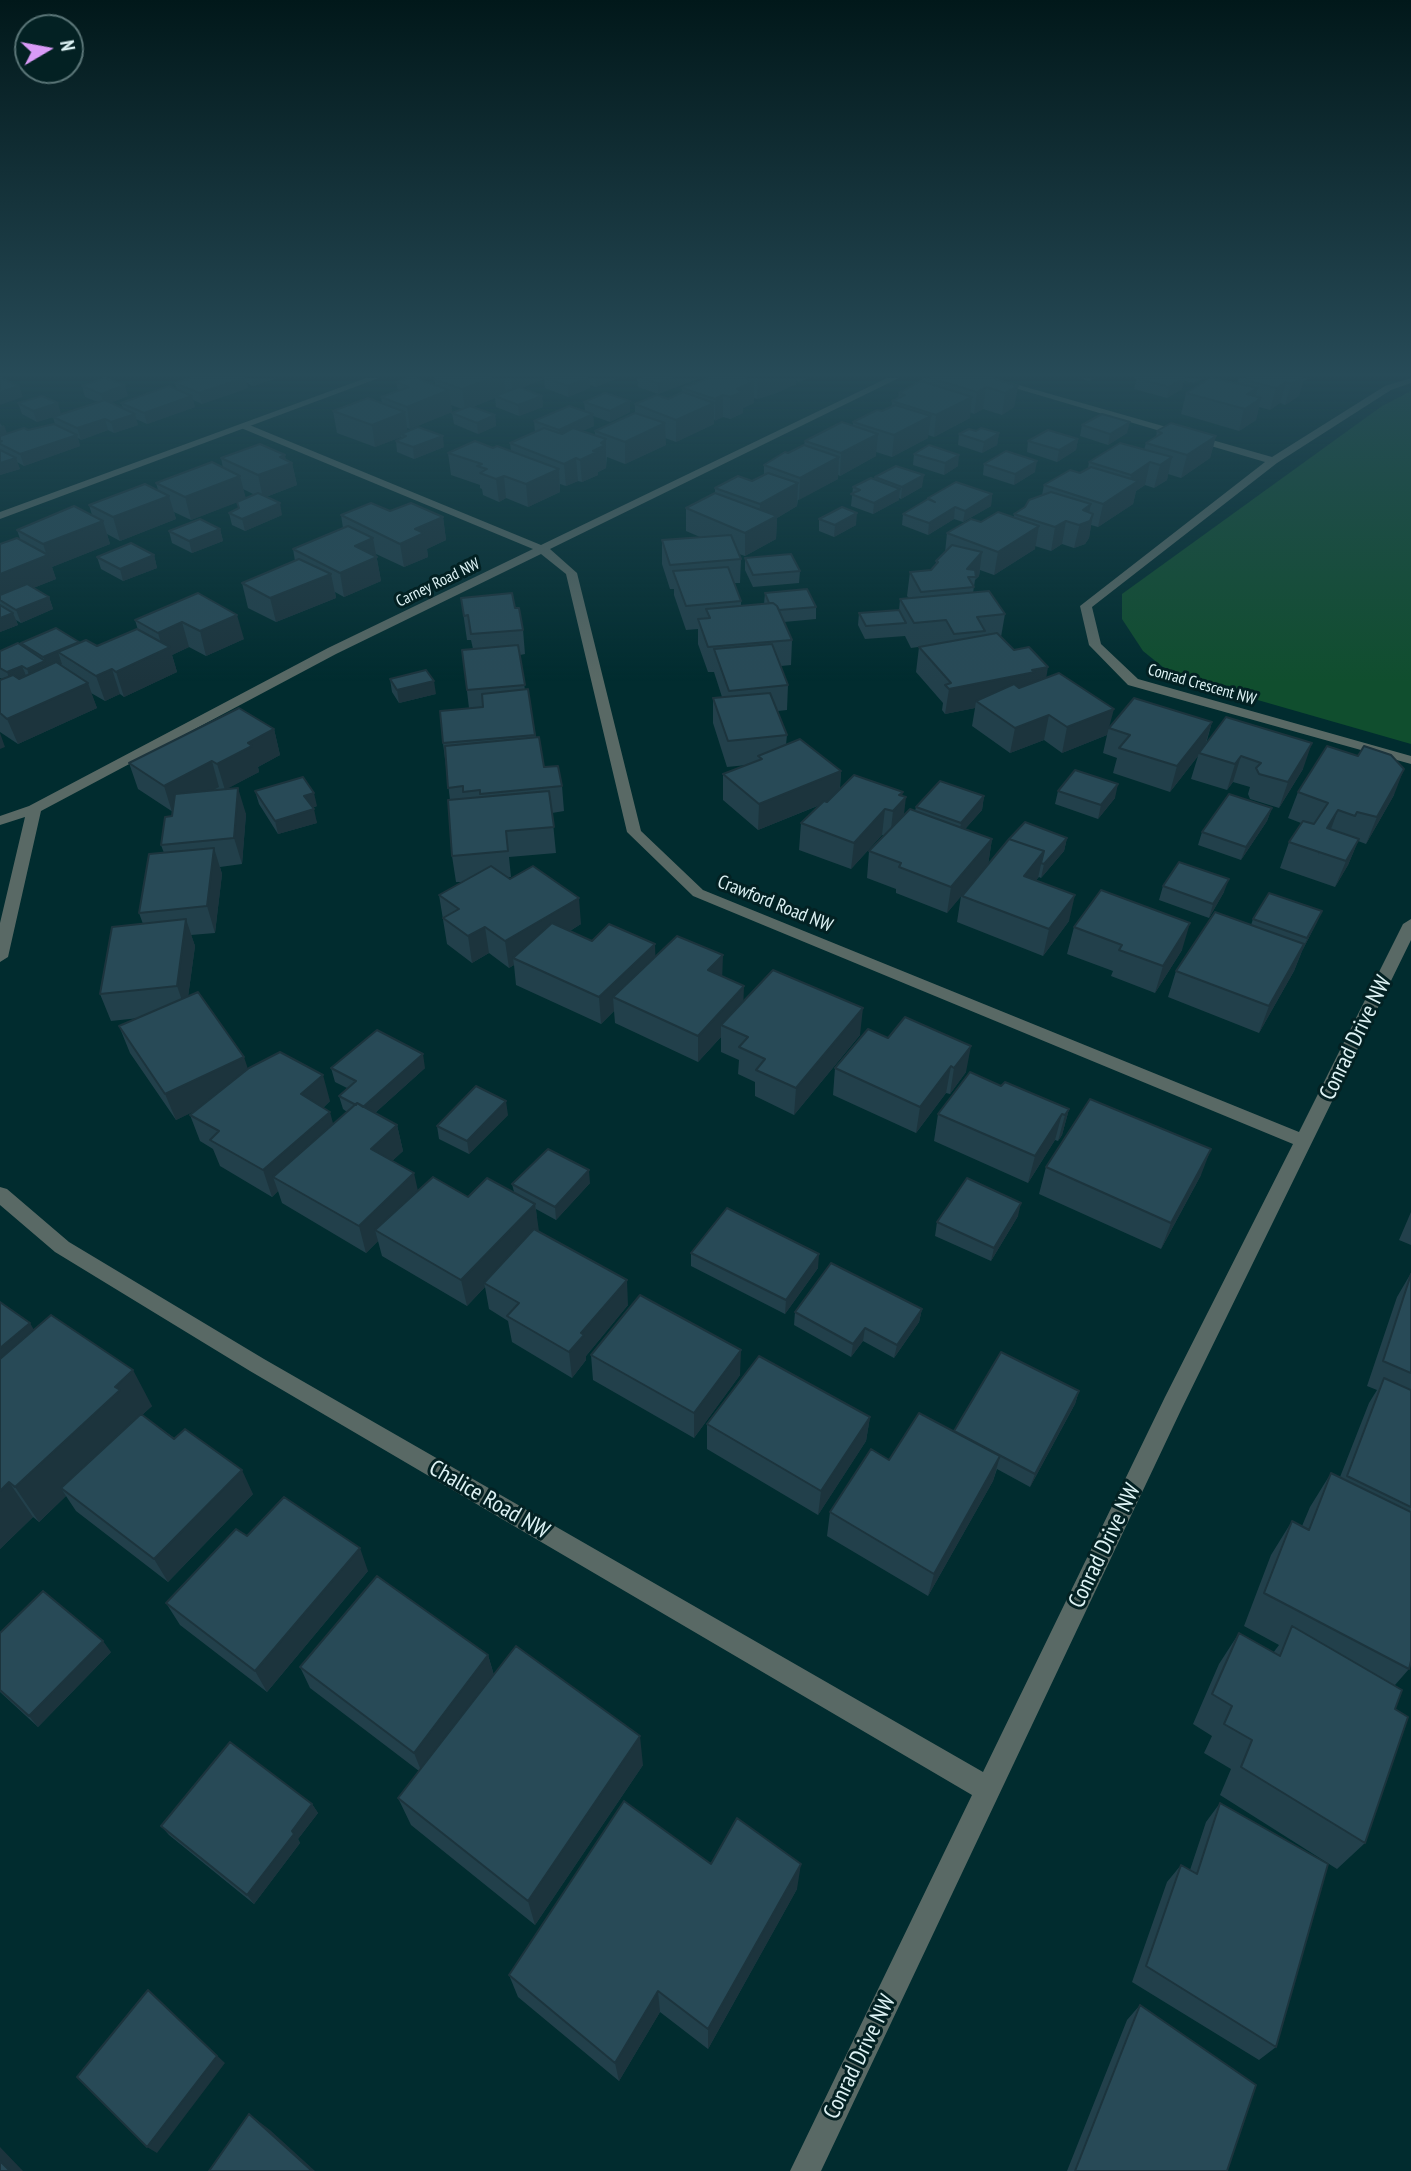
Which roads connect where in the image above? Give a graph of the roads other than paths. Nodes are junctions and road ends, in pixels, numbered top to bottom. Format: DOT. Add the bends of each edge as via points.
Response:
graph roads {
  1 [pos="99,479"];
  2 [pos="373,479"];
  3 [pos="688,479"];
  4 [pos="1249,479"];
  5 [pos="0,516"];
  6 [pos="544,550"];
  7 [pos="1411,760"];
  8 [pos="34,809"];
  9 [pos="0,821"];
  10 [pos="1411,924"];
  11 [pos="0,957"];
  12 [pos="1305,1142"];
  13 [pos="0,1194"];
  14 [pos="989,1790"];
  15 [pos="805,2171"];
  1 -- 5 [label="street"];
  2 -- 6 [label="street, Crawford Road NW"];
  3 -- 6 [label="street, Carney Road NW"];
  4 -- 7 [label="street, Conrad Crescent NW" via="1086,606 1095,645 1133,682"];
  6 -- 8 [label="street, Carney Road NW" via="332,652"];
  6 -- 12 [label="street, Crawford Road NW" via="571,573 634,832 698,893"];
  8 -- 9 [label="street, Carney Road NW"];
  8 -- 11 [label="street"];
  10 -- 12 [label="street, Conrad Drive NW"];
  12 -- 14 [label="street, Conrad Drive NW" via="1173,1404"];
  13 -- 14 [label="street, Chalice Road NW" via="62,1247 234,1351"];
  14 -- 15 [label="street, Conrad Drive NW"];
}
